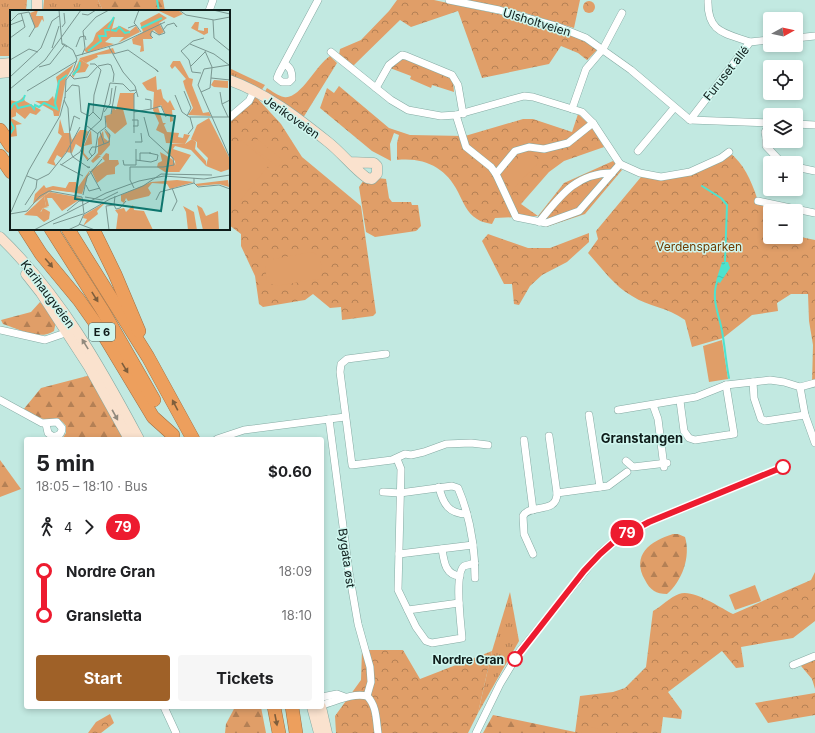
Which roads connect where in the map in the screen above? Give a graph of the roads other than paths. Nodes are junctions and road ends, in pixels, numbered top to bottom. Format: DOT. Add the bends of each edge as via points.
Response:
graph roads {
  1 [pos="37,0"];
  2 [pos="213,0"];
  3 [pos="318,0"];
  4 [pos="449,0"];
  5 [pos="708,0"];
  6 [pos="36,10"];
  7 [pos="209,10"];
  8 [pos="622,14"];
  9 [pos="815,36"];
  10 [pos="803,37"];
  11 [pos="763,41"];
  12 [pos="750,42"];
  13 [pos="603,49"];
  14 [pos="331,52"];
  15 [pos="10,63"];
  16 [pos="0,64"];
  17 [pos="285,64"];
  18 [pos="10,72"];
  19 [pos="0,73"];
  20 [pos="230,80"];
  21 [pos="376,88"];
  22 [pos="254,91"];
  23 [pos="674,108"];
  24 [pos="572,109"];
  25 [pos="460,114"];
  26 [pos="230,117"];
  27 [pos="690,120"];
  28 [pos="593,123"];
  29 [pos="763,124"];
  30 [pos="803,124"];
  31 [pos="815,125"];
  32 [pos="0,130"];
  33 [pos="10,145"];
  34 [pos="767,148"];
  35 [pos="638,151"];
  36 [pos="729,152"];
  37 [pos="0,156"];
  38 [pos="774,156"];
  39 [pos="350,162"];
  40 [pos="620,164"];
  41 [pos="803,168"];
  42 [pos="10,171"];
  43 [pos="815,171"];
  44 [pos="612,173"];
  45 [pos="496,174"];
  46 [pos="758,201"];
  47 [pos="815,213"];
  48 [pos="539,222"];
  49 [pos="26,230"];
  50 [pos="52,230"];
  51 [pos="69,230"];
  52 [pos="94,230"];
  53 [pos="0,238"];
  54 [pos="0,246"];
  55 [pos="0,330"];
  56 [pos="71,331"];
  57 [pos="386,354"];
  58 [pos="148,357"];
  59 [pos="753,382"];
  60 [pos="815,383"];
  61 [pos="726,385"];
  62 [pos="800,387"];
  63 [pos="0,400"];
  64 [pos="680,401"];
  65 [pos="653,405"];
  66 [pos="618,410"];
  67 [pos="589,415"];
  68 [pos="804,415"];
  69 [pos="345,417"];
  70 [pos="329,419"];
  71 [pos="46,424"];
  72 [pos="549,436"];
  73 [pos="128,437"];
  74 [pos="138,437"];
  75 [pos="173,437"];
  76 [pos="192,437"];
  77 [pos="223,437"];
  78 [pos="524,440"];
  79 [pos="815,443"];
  80 [pos="488,446"];
  81 [pos="398,459"];
  82 [pos="626,461"];
  83 [pos="627,472"];
  84 [pos="764,475"];
  85 [pos="439,487"];
  86 [pos="600,487"];
  87 [pos="383,492"];
  88 [pos="400,493"];
  89 [pos="557,493"];
  90 [pos="533,510"];
  91 [pos="467,514"];
  92 [pos="473,544"];
  93 [pos="442,549"];
  94 [pos="399,554"];
  95 [pos="533,554"];
  96 [pos="475,563"];
  97 [pos="460,576"];
  98 [pos="475,578"];
  99 [pos="459,603"];
  100 [pos="408,610"];
  101 [pos="815,656"];
  102 [pos="793,665"];
  103 [pos="324,696"];
  104 [pos="367,696"];
  105 [pos="345,697"];
  106 [pos="324,705"];
  107 [pos="165,709"];
  108 [pos="274,709"];
  109 [pos="292,709"];
  110 [pos="313,709"];
  111 [pos="322,709"];
  112 [pos="176,733"];
  113 [pos="279,733"];
  114 [pos="296,733"];
  115 [pos="319,733"];
  116 [pos="327,733"];
  117 [pos="378,733"];
  118 [pos="476,733"];
  1 -- 6 [label="main road"];
  2 -- 7 [label="street"];
  3 -- 17 [label="street"];
  4 -- 13 [label="street, Ulsholtveien" via="499,10 556,26 586,38"];
  5 -- 12 [label="street" via="710,20 718,30"];
  8 -- 13 [label="street"];
  9 -- 10 [label="street"];
  11 -- 12 [label="street, Furuset allé"];
  12 -- 27 [label="street, Furuset allé"];
  13 -- 23 [label="street, Ulsholtveien"];
  13 -- 24 [label="street" via="586,69"];
  14 -- 21 [label="street"];
  15 -- 16 [label="main road"];
  18 -- 19 [label="main road"];
  20 -- 22 [label="main road, Jerikoveien"];
  21 -- 25 [label="street" via="408,110 441,116"];
  21 -- 25 [label="street" via="389,65 402,55 406,56 452,75 458,85"];
  22 -- 26 [label="street" via="249,101"];
  22 -- 39 [label="main road, Jerikoveien" via="286,110 329,142"];
  23 -- 27 [label="street, Ulsholtveien"];
  23 -- 35 [label="street"];
  24 -- 25 [label="street" via="524,96"];
  24 -- 28 [label="street" via="582,112"];
  25 -- 45 [label="street" via="466,147"];
  27 -- 29 [label="street"];
  28 -- 40 [label="street"];
  28 -- 45 [label="street" via="568,143 544,149 529,147 515,151"];
  30 -- 31 [label="street"];
  32 -- 33 [label="highway"];
  34 -- 38 [label="street"];
  36 -- 40 [label="street" via="690,172 661,177 640,173"];
  37 -- 42 [label="highway"];
  40 -- 44 [label="street"];
  41 -- 43 [label="street"];
  44 -- 48 [label="street" via="598,173 566,190"];
  44 -- 48 [label="street" via="579,212 546,223"];
  45 -- 48 [label="street" via="516,217"];
  46 -- 47 [label="street"];
  49 -- 75 [label="highway, E 6, one-way" via="41,254 99,328 153,417"];
  50 -- 75 [label="highway, E 6, one-way" via="123,343"];
  51 -- 58 [label="highway, E 6"];
  52 -- 58 [label="highway" via="116,274"];
  53 -- 56 [label="main road, Karihaugveien" via="38,277"];
  54 -- 56 [label="main road, Karihaugveien" via="33,282"];
  55 -- 56 [label="street" via="45,340"];
  56 -- 73 [label="main road, Karihaugveien, one-way"];
  74 -- 56 [label="main road, Karihaugveien, one-way" via="106,380"];
  57 -- 69 [label="street" via="343,361 340,372"];
  76 -- 58 [label="highway, E 6, one-way"];
  59 -- 61 [label="street"];
  59 -- 62 [label="street" via="776,380"];
  59 -- 68 [label="street" via="754,398 761,419 765,421"];
  60 -- 62 [label="street"];
  61 -- 64 [label="street" via="704,395"];
  61 -- 64 [label="street" via="734,434 695,440 689,438 684,431"];
  62 -- 68 [label="street"];
  63 -- 71 [label="street"];
  64 -- 65 [label="street"];
  65 -- 66 [label="street"];
  65 -- 82 [label="street" via="659,419 665,464 644,469 632,467"];
  67 -- 86 [label="street"];
  68 -- 79 [label="street"];
  69 -- 70 [label="street"];
  69 -- 81 [label="street" via="352,465"];
  70 -- 77 [label="street" via="244,430"];
  70 -- 104 [label="street, Bygata øst" via="350,579 358,624 370,667 371,682"];
  72 -- 89 [label="street"];
  78 -- 90 [label="street"];
  80 -- 81 [label="street" via="443,445 424,452 405,454"];
  81 -- 88 [label="street"];
  83 -- 86 [label="street" via="615,483"];
  84 -- 118 [label="street" via="640,526 617,539 600,554 520,651 503,678"];
  85 -- 88 [label="street"];
  85 -- 91 [label="street" via="448,508 458,514"];
  85 -- 91 [label="street" via="458,488"];
  86 -- 89 [label="street"];
  87 -- 88 [label="street"];
  88 -- 94 [label="street"];
  89 -- 90 [label="street" via="557,498 551,505"];
  90 -- 95 [label="street" via="522,516 524,534"];
  91 -- 92 [label="street"];
  92 -- 93 [label="street"];
  92 -- 96 [label="street"];
  93 -- 94 [label="street"];
  93 -- 97 [label="street" via="447,570"];
  94 -- 100 [label="street" via="398,590"];
  96 -- 97 [label="street" via="462,568"];
  96 -- 98 [label="street"];
  97 -- 99 [label="street"];
  99 -- 100 [label="street"];
  99 -- 100 [label="street" via="462,638 432,643 426,642 423,638"];
  101 -- 102 [label="street"];
  103 -- 105 [label="street" via="337,694"];
  104 -- 105 [label="street"];
  104 -- 117 [label="street" via="375,710"];
  105 -- 106 [label="street"];
  107 -- 112 [label="street"];
  108 -- 113 [label="highway, one-way"];
  109 -- 114 [label="highway"];
  110 -- 115 [label="main road"];
  111 -- 116 [label="main road"];
}
